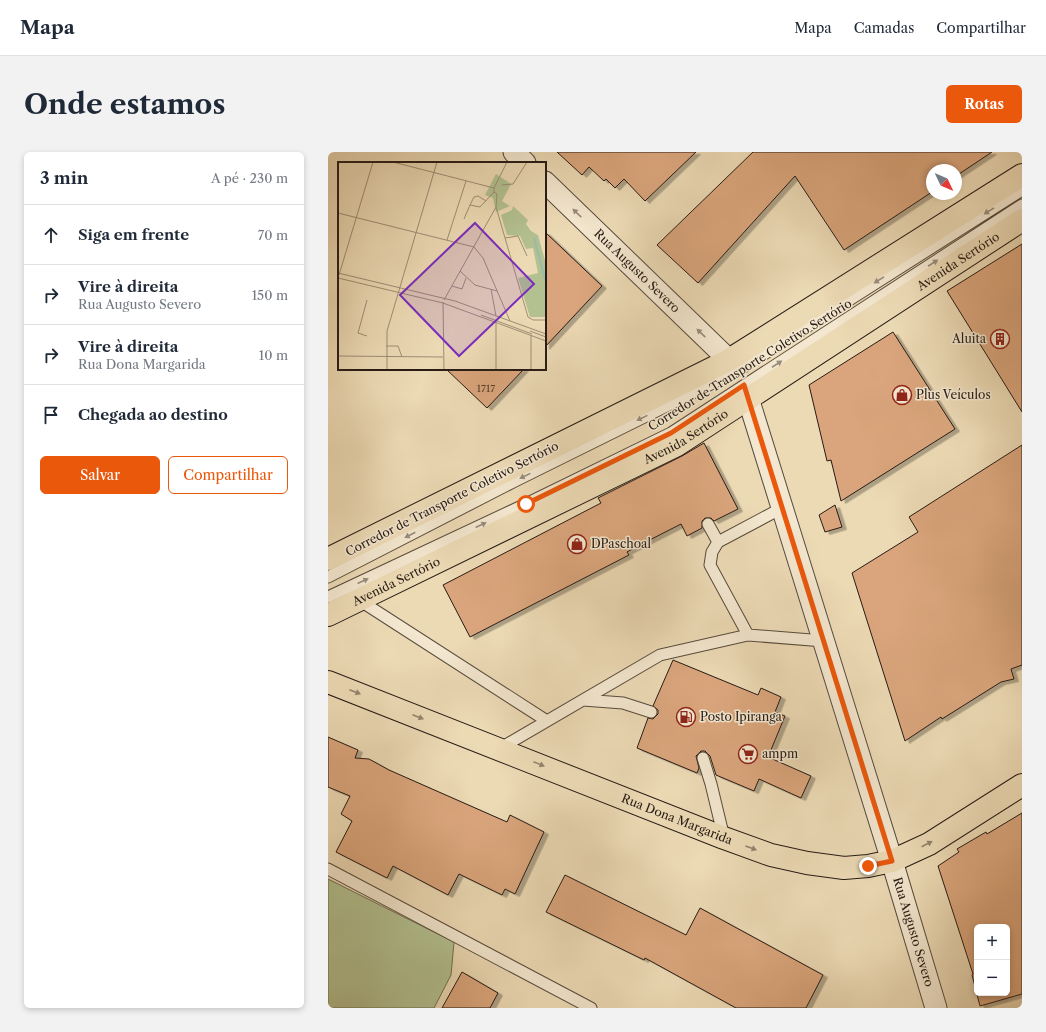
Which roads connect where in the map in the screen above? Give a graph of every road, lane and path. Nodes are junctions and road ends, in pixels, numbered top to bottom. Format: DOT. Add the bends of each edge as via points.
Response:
graph roads {
  1 [pos="514,152"];
  2 [pos="524,162"];
  3 [pos="1022,175"];
  4 [pos="546,183"];
  5 [pos="1022,190"];
  6 [pos="1022,205"];
  7 [pos="1022,220"];
  8 [pos="734,365"];
  9 [pos="746,392"];
  10 [pos="782,508"];
  11 [pos="708,524"];
  12 [pos="718,542"];
  13 [pos="330,569"];
  14 [pos="328,597"];
  15 [pos="359,600"];
  16 [pos="328,615"];
  17 [pos="748,635"];
  18 [pos="824,641"];
  19 [pos="328,682"];
  20 [pos="583,700"];
  21 [pos="651,712"];
  22 [pos="546,721"];
  23 [pos="499,749"];
  24 [pos="702,758"];
  25 [pos="1022,785"];
  26 [pos="724,838"];
  27 [pos="892,861"];
  28 [pos="328,869"];
  29 [pos="591,1008"];
  30 [pos="936,1008"];
  1 -- 2 [label="street"];
  3 -- 8 [label="main road"];
  8 -- 4 [label="street, Rua Augusto Severo, one-way"];
  5 -- 8 [label="lane, Corredor de Transporte Coletivo Sertório, one-way"];
  9 -- 6 [label="lane, Corredor de Transporte Coletivo Sertório, one-way"];
  7 -- 9 [label="main road, Avenida Sertório"];
  8 -- 13 [label="main road, one-way"];
  9 -- 10 [label="street, Rua Augusto Severo"];
  14 -- 9 [label="lane, Corredor de Transporte Coletivo Sertório, one-way" via="671,433"];
  9 -- 15 [label="main road, Avenida Sertório" via="677,445 668,455"];
  10 -- 12 [label="lane"];
  10 -- 18 [label="street, Rua Augusto Severo"];
  11 -- 12 [label="lane"];
  12 -- 17 [label="lane" via="712,552 710,565"];
  15 -- 16 [label="main road, Avenida Sertório"];
  15 -- 22 [label="lane"];
  17 -- 18 [label="lane"];
  17 -- 20 [label="lane" via="660,655"];
  18 -- 27 [label="street, Rua Augusto Severo"];
  19 -- 23 [label="main road, Rua Dona Margarida, one-way"];
  20 -- 21 [label="lane" via="623,702"];
  20 -- 22 [label="lane"];
  22 -- 23 [label="lane"];
  23 -- 26 [label="main road, Rua Dona Margarida, one-way"];
  24 -- 26 [label="lane"];
  27 -- 25 [label="main road, Rua Dona Margarida, one-way" via="929,844"];
  26 -- 27 [label="main road, Rua Dona Margarida, one-way" via="771,855 836,867 868,866"];
  27 -- 30 [label="street, Rua Augusto Severo"];
  28 -- 29 [label="lane"];
}
